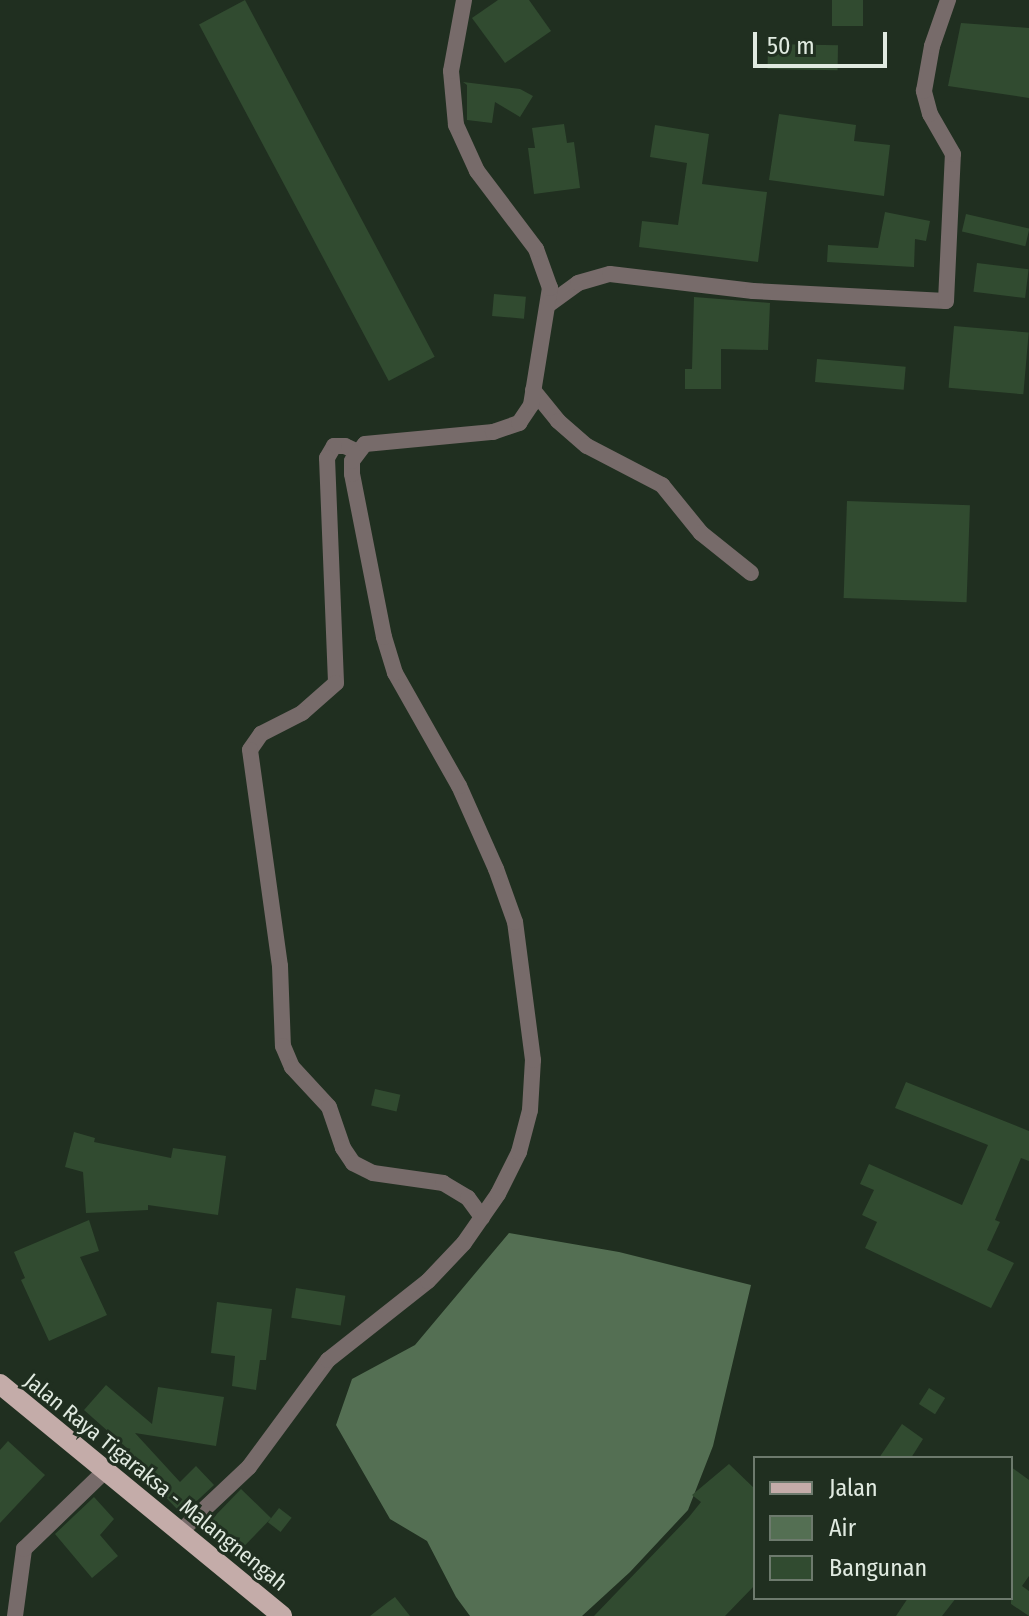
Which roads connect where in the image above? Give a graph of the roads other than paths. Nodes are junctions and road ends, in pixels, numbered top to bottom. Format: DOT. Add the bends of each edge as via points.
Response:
graph roads {
  1 [pos="464,0"];
  2 [pos="948,0"];
  3 [pos="548,305"];
  4 [pos="533,390"];
  5 [pos="356,451"];
  6 [pos="751,573"];
  7 [pos="482,1217"];
  8 [pos="0,1384"];
  9 [pos="105,1471"];
  10 [pos="180,1532"];
  11 [pos="15,1616"];
  12 [pos="282,1616"];
  1 -- 3 [label="street" via="451,71 456,125 477,171 536,249 548,279"];
  2 -- 3 [label="street" via="924,91 930,114 953,154 946,301 753,291 610,274 578,283"];
  3 -- 4 [label="street"];
  4 -- 5 [label="street" via="525,418 511,427 462,437 380,441"];
  4 -- 6 [label="street" via="587,446 662,485 701,533"];
  5 -- 7 [label="street" via="354,489 395,673 470,810 506,894 518,943 534,1084 519,1152"];
  5 -- 7 [label="street" via="334,446 327,458 336,683 302,713 256,739 249,756 274,918 283,1046 292,1067 329,1107 353,1163 373,1173 443,1183 468,1198"];
  7 -- 10 [label="street" via="428,1281 328,1360 249,1467"];
  8 -- 9 [label="main road, Jalan Raya Tigaraksa - Malangnengah"];
  9 -- 10 [label="main road, Jalan Raya Tigaraksa - Malangnengah"];
  9 -- 11 [label="street" via="24,1549"];
  10 -- 12 [label="main road, Jalan Raya Tigaraksa - Malangnengah"];
}
